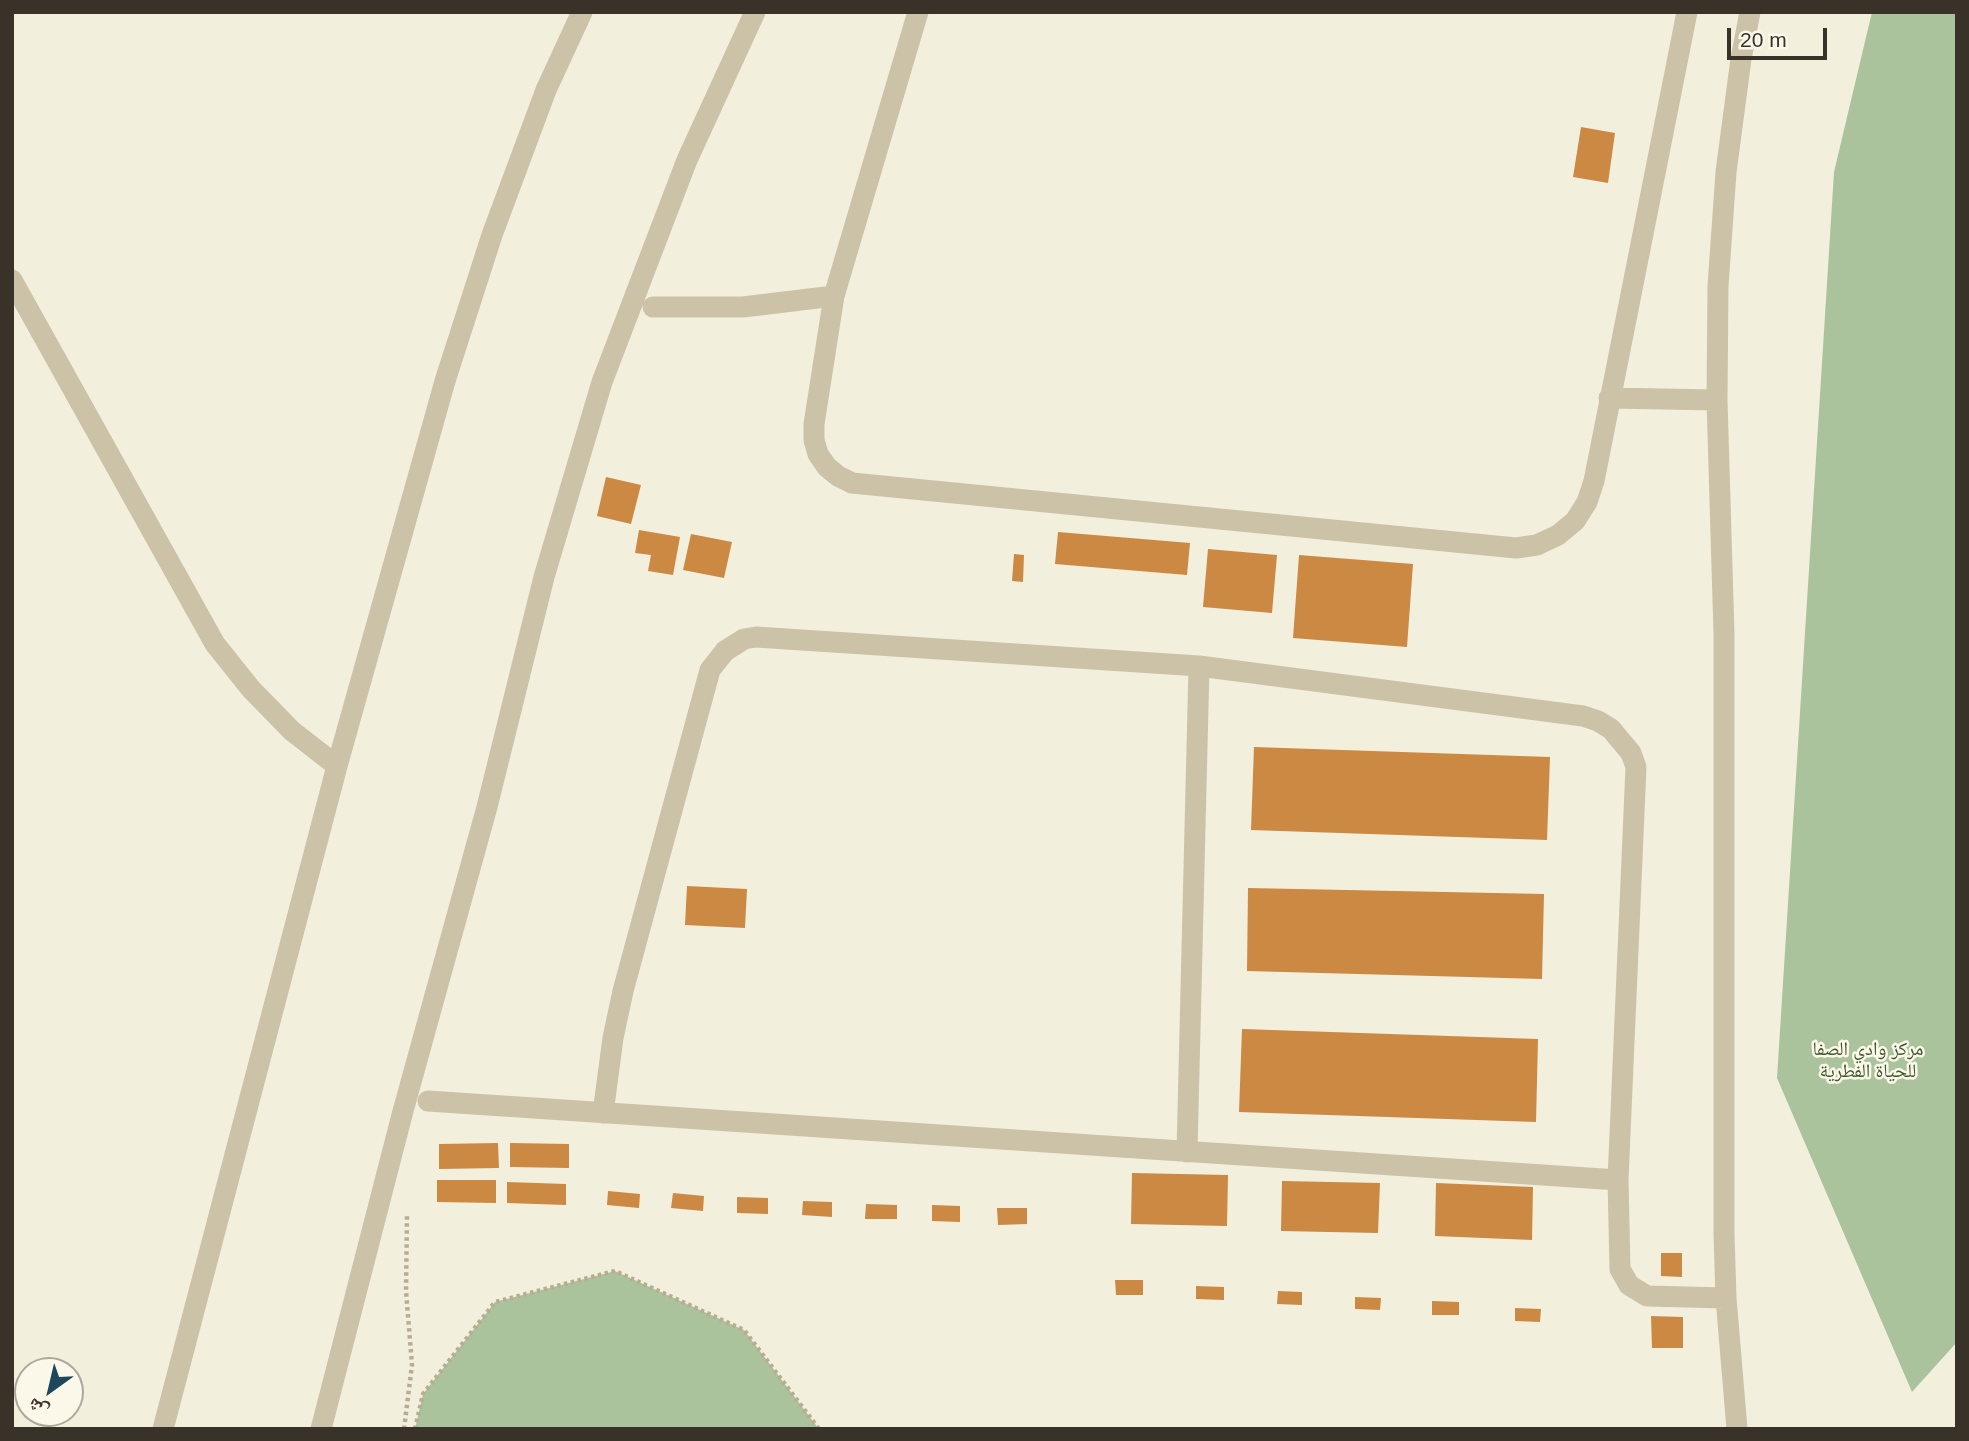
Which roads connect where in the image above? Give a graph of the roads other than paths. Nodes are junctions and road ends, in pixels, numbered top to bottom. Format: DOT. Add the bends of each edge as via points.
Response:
graph roads {
  1 [pos="582,12"];
  2 [pos="755,12"];
  3 [pos="918,12"];
  4 [pos="1687,12"];
  5 [pos="1750,12"];
  6 [pos="12,280"];
  7 [pos="834,296"];
  8 [pos="653,307"];
  9 [pos="1609,398"];
  10 [pos="1717,400"];
  11 [pos="1199,666"];
  12 [pos="337,766"];
  13 [pos="428,1101"];
  14 [pos="603,1113"];
  15 [pos="1187,1152"];
  16 [pos="1618,1180"];
  17 [pos="1726,1298"];
  18 [pos="163,1429"];
  19 [pos="321,1429"];
  20 [pos="1737,1429"];
  1 -- 12 [label="street" via="546,90 444,381"];
  2 -- 19 [label="street" via="687,160 602,382 544,577"];
  3 -- 7 [label="street"];
  4 -- 9 [label="street"];
  5 -- 10 [label="street" via="1726,172"];
  6 -- 12 [label="street" via="215,643 251,690 292,731"];
  7 -- 8 [label="street" via="743,307"];
  7 -- 9 [label="street" via="814,440 827,467 852,483 1516,548 1558,535 1575,521 1587,502"];
  9 -- 10 [label="street"];
  10 -- 17 [label="street" via="1724,634"];
  11 -- 14 [label="street" via="756,637 724,650 710,670 623,991"];
  11 -- 15 [label="street"];
  11 -- 16 [label="street" via="1583,716 1598,721 1622,740 1636,767"];
  12 -- 18 [label="street"];
  13 -- 14 [label="street"];
  14 -- 15 [label="street"];
  15 -- 16 [label="street"];
  16 -- 17 [label="street" via="1620,1269 1629,1285 1657,1298"];
  17 -- 20 [label="street"];
}
